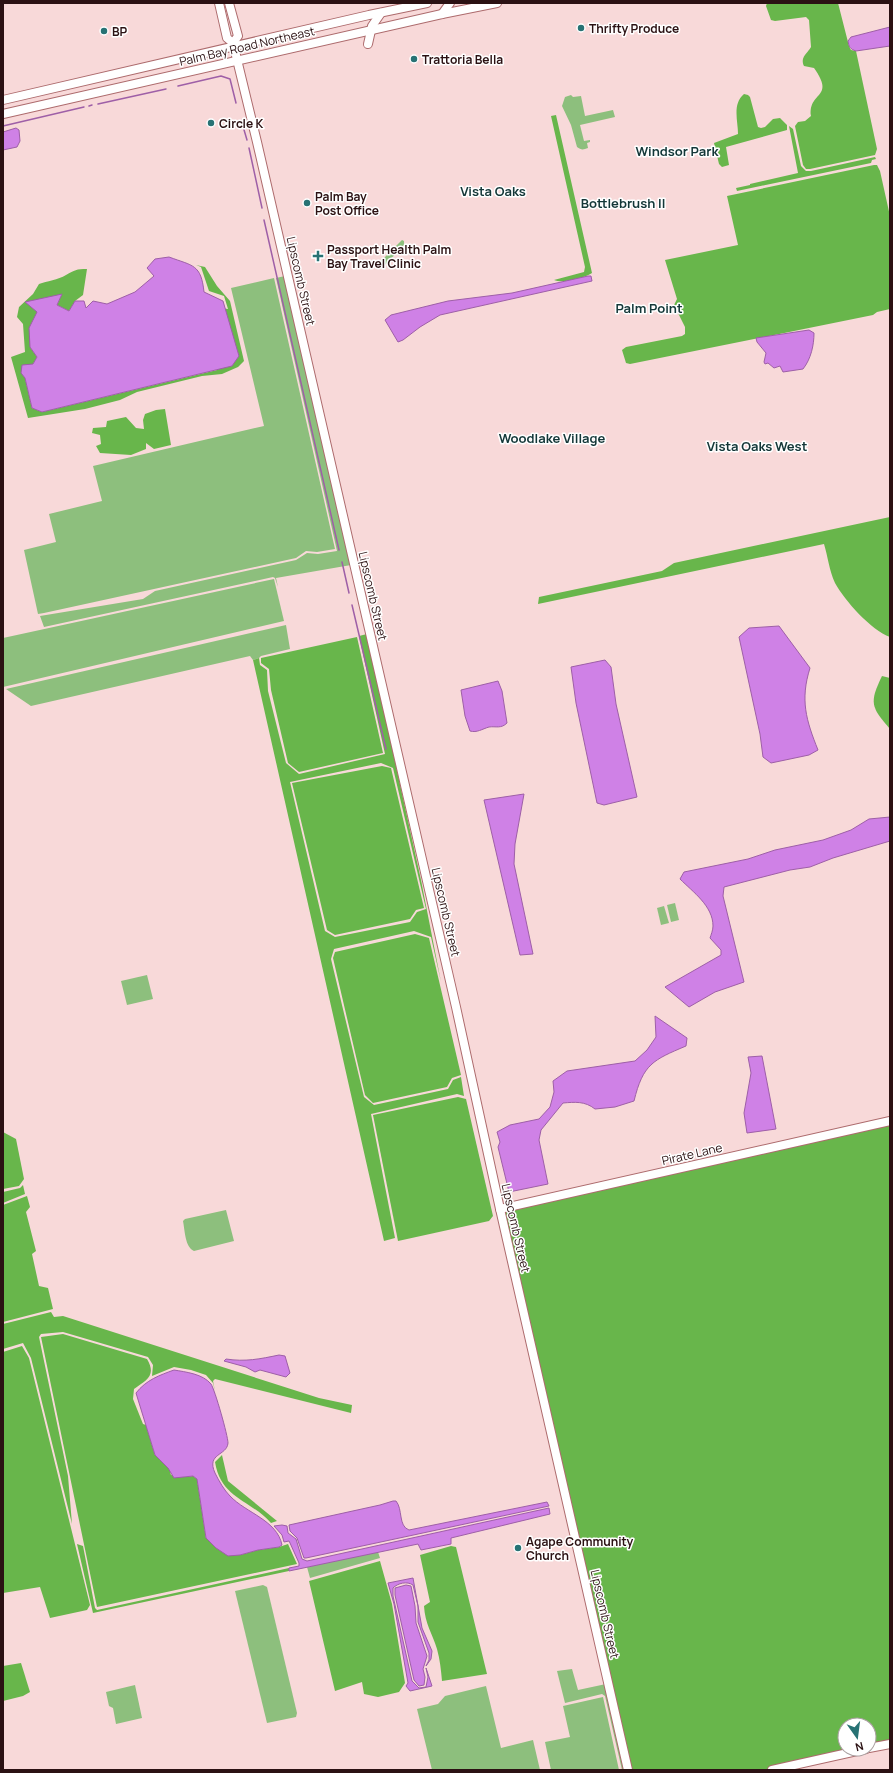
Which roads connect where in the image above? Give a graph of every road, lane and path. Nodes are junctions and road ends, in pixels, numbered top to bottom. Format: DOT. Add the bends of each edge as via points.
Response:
graph roads {
  1 [pos="219,3"];
  2 [pos="229,3"];
  3 [pos="427,3"];
  4 [pos="450,3"];
  5 [pos="478,3"];
  6 [pos="497,3"];
  7 [pos="467,9"];
  8 [pos="381,12"];
  9 [pos="442,14"];
  10 [pos="371,30"];
  11 [pos="234,44"];
  12 [pos="368,44"];
  13 [pos="237,60"];
  14 [pos="3,100"];
  15 [pos="3,114"];
  16 [pos="890,1121"];
  17 [pos="500,1209"];
  18 [pos="890,1744"];
  19 [pos="877,1746"];
  20 [pos="837,1755"];
  21 [pos="628,1770"];
  22 [pos="772,1770"];
  1 -- 11 [label="street" via="227,38"];
  2 -- 11 [label="street" via="238,36"];
  3 -- 8 [label="street, Palm Bay Road Northeast"];
  4 -- 9 [label="street"];
  5 -- 7 [label="street"];
  6 -- 7 [label="street, Palm Bay Road Northeast"];
  7 -- 9 [label="street, Palm Bay Road Northeast"];
  8 -- 10 [label="street"];
  8 -- 11 [label="street, Palm Bay Road Northeast"];
  9 -- 10 [label="street, Palm Bay Road Northeast"];
  10 -- 12 [label="street"];
  10 -- 13 [label="street, Palm Bay Road Northeast"];
  11 -- 13 [label="street, Lipscomb Street"];
  11 -- 14 [label="street, Palm Bay Road Northeast"];
  13 -- 15 [label="street, Palm Bay Road Northeast"];
  13 -- 17 [label="street, Lipscomb Street" via="456,1007"];
  16 -- 17 [label="street, Pirate Lane"];
  17 -- 21 [label="street, Lipscomb Street"];
  18 -- 19 [label="street"];
  20 -- 22 [label="street"];
}
